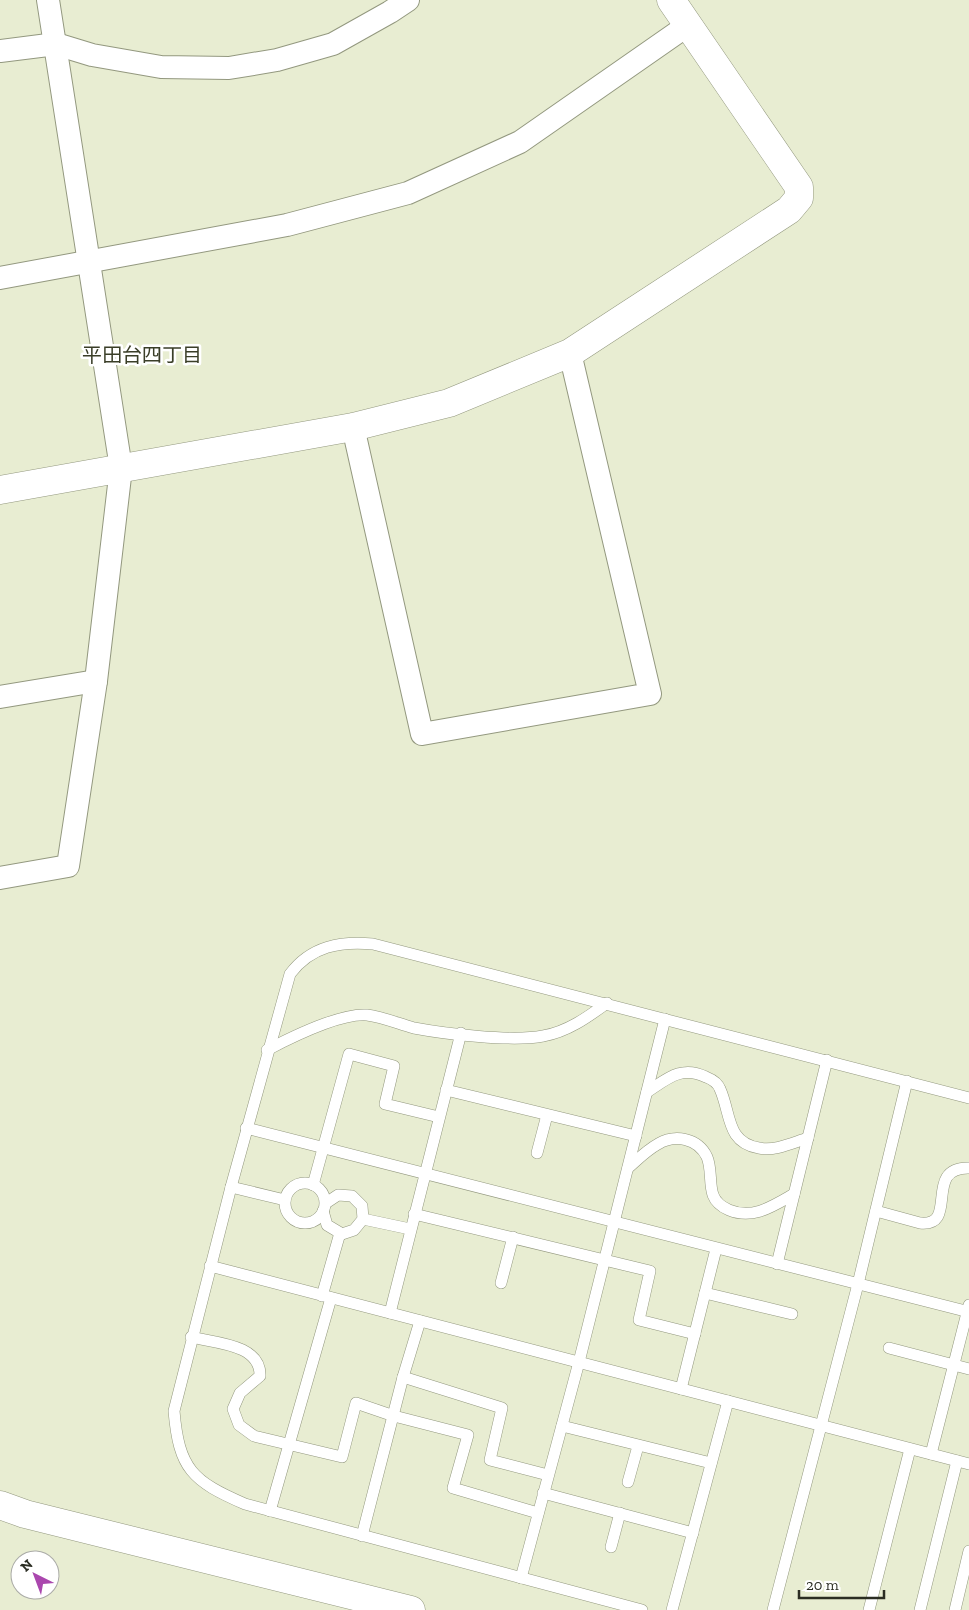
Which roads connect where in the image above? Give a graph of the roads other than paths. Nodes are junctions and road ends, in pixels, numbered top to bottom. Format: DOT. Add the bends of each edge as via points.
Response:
graph roads {
  1 [pos="48,0"];
  2 [pos="408,0"];
  3 [pos="671,0"];
  4 [pos="688,25"];
  5 [pos="56,44"];
  6 [pos="0,51"];
  7 [pos="88,263"];
  8 [pos="0,278"];
  9 [pos="570,353"];
  10 [pos="353,427"];
  11 [pos="121,468"];
  12 [pos="0,490"];
  13 [pos="96,681"];
  14 [pos="0,697"];
  15 [pos="0,878"];
  16 [pos="607,1003"];
  17 [pos="665,1019"];
  18 [pos="461,1033"];
  19 [pos="267,1050"];
  20 [pos="827,1060"];
  21 [pos="907,1081"];
  22 [pos="446,1090"];
  23 [pos="647,1092"];
  24 [pos="969,1098"];
  25 [pos="547,1115"];
  26 [pos="439,1117"];
  27 [pos="246,1128"];
  28 [pos="636,1136"];
  29 [pos="808,1138"];
  30 [pos="324,1148"];
  31 [pos="537,1153"];
  32 [pos="628,1168"];
  33 [pos="969,1168"];
  34 [pos="424,1174"];
  35 [pos="314,1185"];
  36 [pos="230,1187"];
  37 [pos="794,1194"];
  38 [pos="285,1200"];
  39 [pos="325,1207"];
  40 [pos="876,1211"];
  41 [pos="414,1214"];
  42 [pos="363,1219"];
  43 [pos="614,1223"];
  44 [pos="410,1229"];
  45 [pos="340,1233"];
  46 [pos="513,1237"];
  47 [pos="716,1248"];
  48 [pos="603,1261"];
  49 [pos="777,1264"];
  50 [pos="210,1266"];
  51 [pos="501,1283"];
  52 [pos="858,1284"];
  53 [pos="705,1293"];
  54 [pos="326,1297"];
  55 [pos="968,1310"];
  56 [pos="390,1313"];
  57 [pos="792,1314"];
  58 [pos="420,1321"];
  59 [pos="695,1334"];
  60 [pos="191,1337"];
  61 [pos="889,1348"];
  62 [pos="579,1362"];
  63 [pos="954,1365"];
  64 [pos="969,1369"];
  65 [pos="403,1377"];
  66 [pos="681,1389"];
  67 [pos="728,1401"];
  68 [pos="394,1416"];
  69 [pos="822,1425"];
  70 [pos="562,1426"];
  71 [pos="289,1444"];
  72 [pos="638,1446"];
  73 [pos="910,1449"];
  74 [pos="931,1454"];
  75 [pos="957,1461"];
  76 [pos="711,1463"];
  77 [pos="969,1464"];
  78 [pos="548,1475"];
  79 [pos="628,1482"];
  80 [pos="543,1493"];
  81 [pos="0,1505"];
  82 [pos="270,1512"];
  83 [pos="538,1513"];
  84 [pos="620,1513"];
  85 [pos="693,1533"];
  86 [pos="362,1536"];
  87 [pos="611,1547"];
  88 [pos="969,1551"];
  89 [pos="521,1578"];
  90 [pos="338,1601"];
  91 [pos="411,1610"];
  92 [pos="642,1610"];
  93 [pos="672,1610"];
  94 [pos="773,1610"];
  95 [pos="869,1610"];
  96 [pos="920,1610"];
  97 [pos="954,1610"];
  1 -- 5 [label="street"];
  2 -- 5 [label="street" via="333,44 278,60 229,68 161,66 92,55"];
  3 -- 4 [label="street"];
  4 -- 7 [label="street" via="520,142 408,193 287,224"];
  4 -- 9 [label="street" via="799,187 799,198 789,210"];
  5 -- 6 [label="street"];
  5 -- 7 [label="street"];
  7 -- 8 [label="street"];
  7 -- 11 [label="street"];
  9 -- 10 [label="street" via="449,403"];
  9 -- 10 [label="street" via="650,694 422,734"];
  10 -- 11 [label="street"];
  11 -- 12 [label="street"];
  11 -- 13 [label="street"];
  13 -- 14 [label="street"];
  13 -- 15 [label="street" via="68,866"];
  16 -- 17 [label="lane"];
  16 -- 18 [label="lane" via="580,1022 544,1036 513,1038"];
  16 -- 19 [label="lane" via="373,944 350,942 328,946 298,963 290,974"];
  17 -- 20 [label="lane"];
  17 -- 23 [label="lane"];
  18 -- 19 [label="lane" via="416,1028 366,1015 340,1019"];
  18 -- 22 [label="lane"];
  19 -- 27 [label="lane"];
  20 -- 21 [label="lane"];
  20 -- 29 [label="lane"];
  21 -- 24 [label="lane"];
  21 -- 40 [label="lane"];
  22 -- 25 [label="lane"];
  22 -- 26 [label="lane"];
  23 -- 28 [label="lane"];
  23 -- 29 [label="lane" via="686,1071 701,1074 720,1087 730,1126 738,1139 760,1148 774,1149"];
  25 -- 28 [label="lane"];
  25 -- 31 [label="lane"];
  26 -- 30 [label="lane" via="385,1104 394,1066 349,1054"];
  26 -- 34 [label="lane"];
  27 -- 30 [label="lane"];
  27 -- 36 [label="lane"];
  28 -- 32 [label="lane"];
  29 -- 37 [label="lane"];
  30 -- 34 [label="lane"];
  30 -- 35 [label="lane"];
  32 -- 37 [label="lane" via="657,1144 668,1140 691,1140 698,1144 707,1158 712,1195 725,1208 745,1215 756,1213"];
  32 -- 43 [label="lane"];
  33 -- 40 [label="lane" via="960,1168 949,1175 942,1186 942,1206 933,1221 920,1223"];
  34 -- 41 [label="lane"];
  34 -- 43 [label="lane"];
  35 -- 38 [label="lane" via="299,1184"];
  35 -- 39 [label="lane" via="320,1190"];
  36 -- 38 [label="lane"];
  36 -- 50 [label="lane"];
  37 -- 49 [label="lane"];
  38 -- 39 [label="lane" via="289,1214 298,1222 309,1223"];
  39 -- 42 [label="lane" via="338,1195 352,1196 362,1206"];
  39 -- 45 [label="lane" via="327,1225"];
  40 -- 52 [label="lane"];
  41 -- 44 [label="lane"];
  41 -- 46 [label="lane"];
  42 -- 44 [label="lane"];
  42 -- 45 [label="lane" via="354,1230"];
  43 -- 47 [label="lane"];
  43 -- 48 [label="lane"];
  44 -- 56 [label="lane"];
  45 -- 54 [label="lane"];
  46 -- 48 [label="lane"];
  46 -- 51 [label="lane"];
  47 -- 49 [label="lane"];
  47 -- 53 [label="lane"];
  48 -- 59 [label="lane" via="650,1271 638,1320"];
  48 -- 62 [label="lane"];
  49 -- 52 [label="lane"];
  50 -- 54 [label="lane"];
  50 -- 60 [label="lane"];
  52 -- 55 [label="lane"];
  52 -- 69 [label="lane"];
  53 -- 57 [label="lane"];
  53 -- 59 [label="lane"];
  54 -- 56 [label="lane"];
  54 -- 71 [label="lane"];
  55 -- 63 [label="lane"];
  56 -- 58 [label="lane"];
  58 -- 62 [label="lane"];
  58 -- 65 [label="lane"];
  59 -- 66 [label="lane"];
  60 -- 71 [label="lane" via="251,1354 260,1376 235,1400 235,1418 254,1436"];
  60 -- 82 [label="lane" via="174,1411 176,1440 184,1461 210,1488"];
  61 -- 63 [label="lane"];
  62 -- 66 [label="lane"];
  62 -- 70 [label="lane"];
  63 -- 64 [label="lane"];
  63 -- 74 [label="lane"];
  65 -- 68 [label="lane"];
  65 -- 78 [label="lane" via="502,1408 490,1460"];
  66 -- 67 [label="lane"];
  67 -- 69 [label="lane"];
  67 -- 76 [label="lane"];
  68 -- 71 [label="lane" via="356,1403 342,1457"];
  68 -- 83 [label="lane" via="468,1435 453,1488"];
  68 -- 86 [label="lane"];
  69 -- 73 [label="lane"];
  69 -- 94 [label="lane"];
  70 -- 72 [label="lane"];
  70 -- 78 [label="lane"];
  71 -- 82 [label="lane"];
  72 -- 76 [label="lane"];
  72 -- 79 [label="lane"];
  73 -- 74 [label="lane"];
  73 -- 95 [label="lane"];
  74 -- 75 [label="lane"];
  75 -- 77 [label="lane"];
  75 -- 96 [label="lane"];
  76 -- 85 [label="lane"];
  78 -- 80 [label="lane"];
  80 -- 83 [label="lane"];
  80 -- 84 [label="lane"];
  81 -- 90 [label="street"];
  82 -- 86 [label="lane"];
  83 -- 89 [label="lane"];
  84 -- 85 [label="lane"];
  84 -- 87 [label="lane"];
  85 -- 93 [label="lane"];
  86 -- 89 [label="lane"];
  88 -- 97 [label="lane"];
  89 -- 92 [label="lane"];
  90 -- 91 [label="street"];
}
